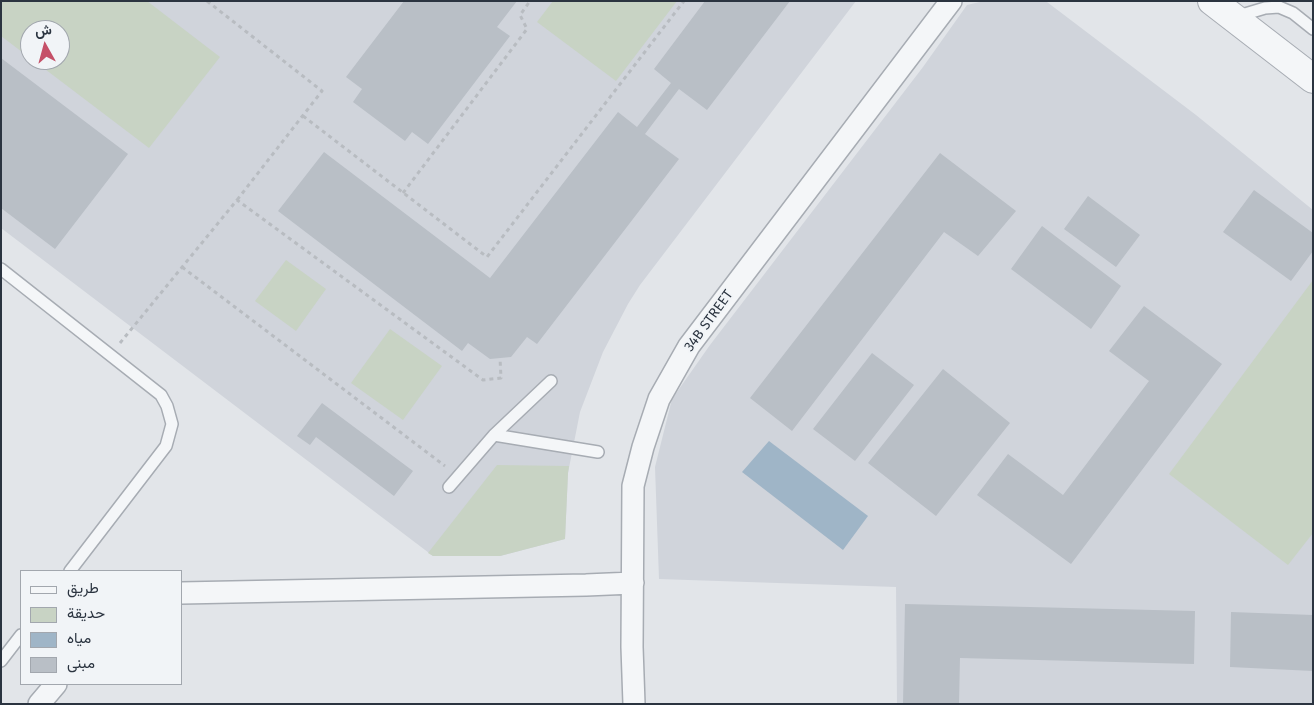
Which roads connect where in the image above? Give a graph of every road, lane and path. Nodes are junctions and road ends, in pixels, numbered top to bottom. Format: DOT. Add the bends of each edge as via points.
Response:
graph roads {
  1 [pos="207,1"];
  2 [pos="530,1"];
  3 [pos="684,1"];
  4 [pos="951,1"];
  5 [pos="1212,1"];
  6 [pos="1233,18"];
  7 [pos="1313,29"];
  8 [pos="1313,79"];
  9 [pos="303,116"];
  10 [pos="403,193"];
  11 [pos="238,200"];
  12 [pos="182,267"];
  13 [pos="1,269"];
  14 [pos="111,356"];
  15 [pos="500,358"];
  16 [pos="551,381"];
  17 [pos="494,435"];
  18 [pos="598,452"];
  19 [pos="458,476"];
  20 [pos="449,487"];
  21 [pos="71,570"];
  22 [pos="633,583"];
  23 [pos="182,593"];
  24 [pos="20,636"];
  25 [pos="1,661"];
  26 [pos="55,685"];
  27 [pos="39,704"];
  28 [pos="634,704"];
  1 -- 9 [label="path" via="322,92"];
  2 -- 10 [label="path" via="520,15 527,29"];
  3 -- 10 [label="path" via="487,257"];
  4 -- 22 [label="street, 34B STREET" via="690,346 659,398 633,486"];
  5 -- 6 [label="street"];
  6 -- 7 [label="lane" via="1279,7 1293,13"];
  6 -- 8 [label="street"];
  9 -- 10 [label="path"];
  9 -- 11 [label="path"];
  11 -- 12 [label="path"];
  11 -- 15 [label="path" via="483,380 500,378"];
  12 -- 14 [label="path"];
  12 -- 19 [label="path"];
  13 -- 14 [label="lane"];
  14 -- 21 [label="lane" via="161,395 172,424 166,446"];
  16 -- 17 [label="lane"];
  17 -- 18 [label="lane"];
  17 -- 19 [label="lane"];
  19 -- 20 [label="lane"];
  22 -- 23 [label="street"];
  22 -- 28 [label="street, 34B STREET"];
  24 -- 25 [label="lane"];
  26 -- 27 [label="street"];
}
